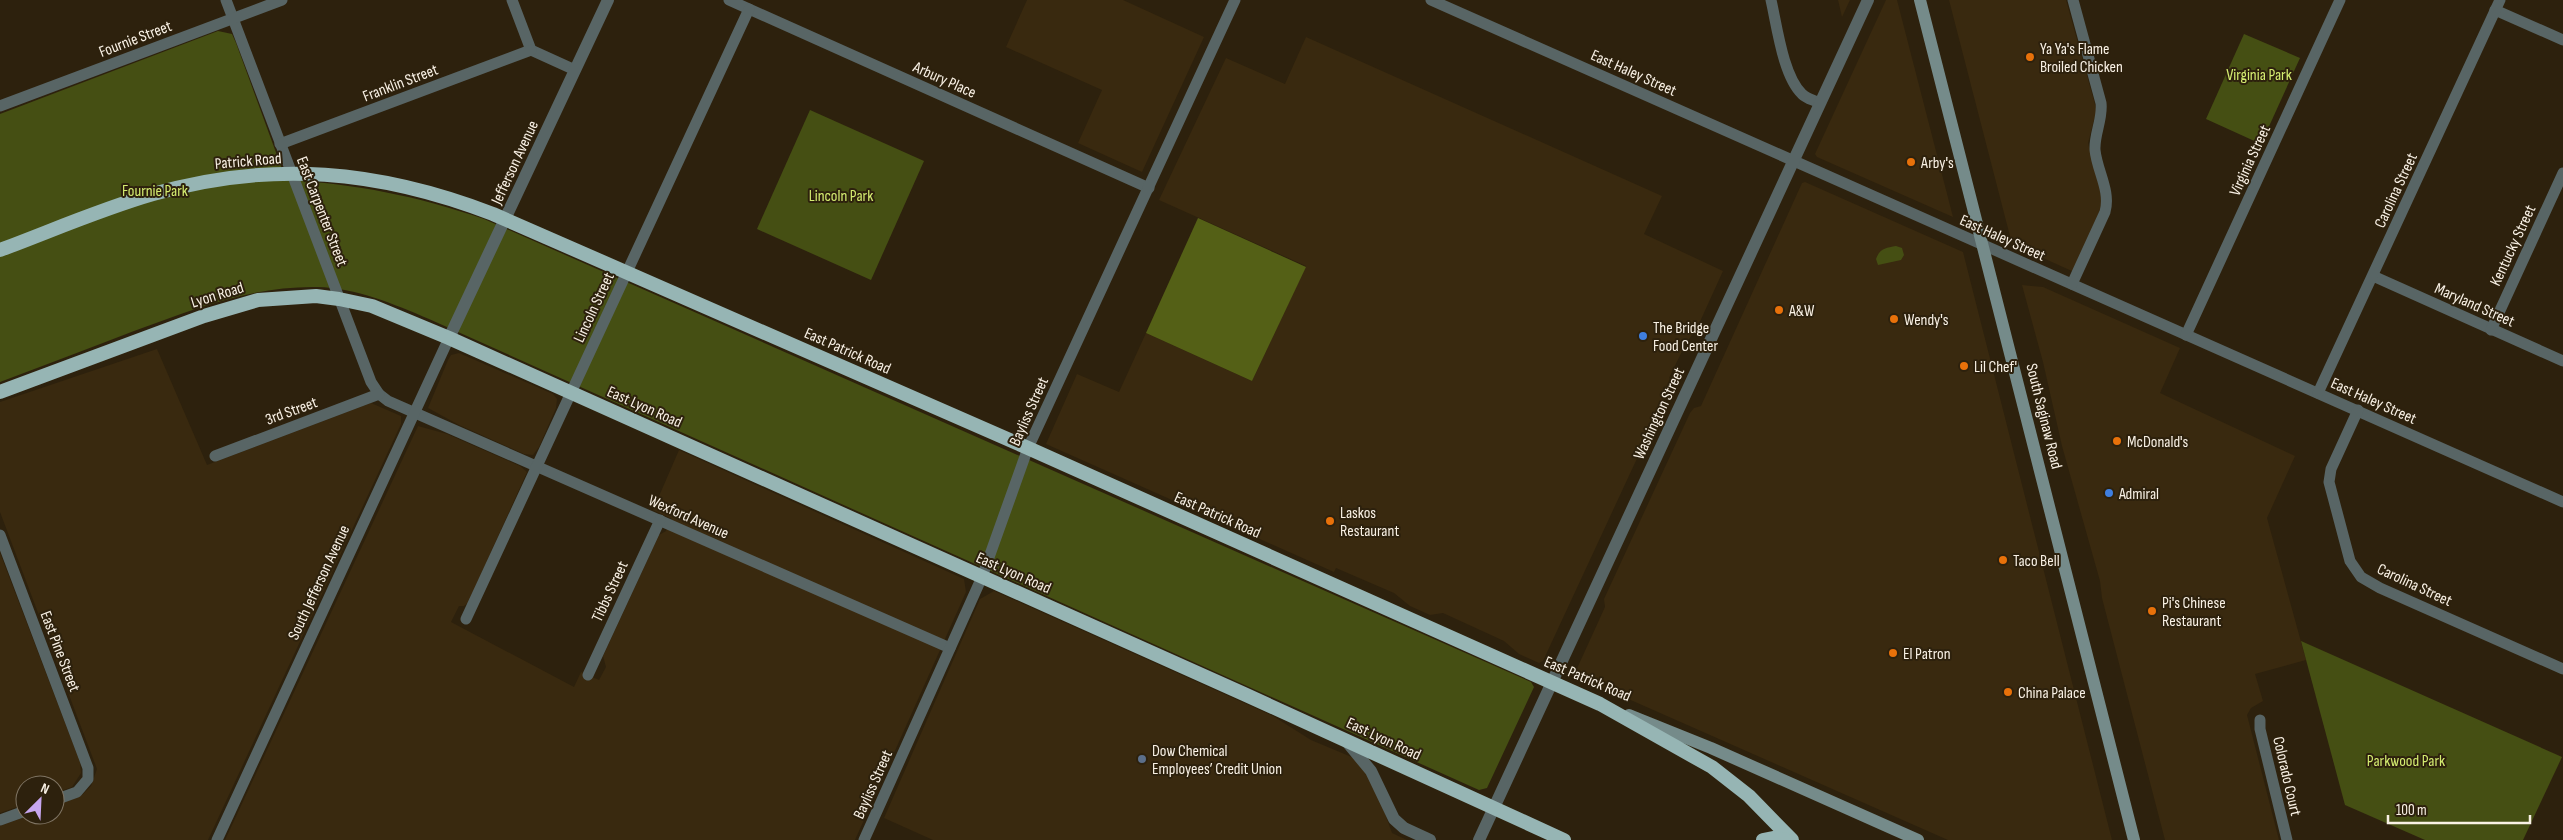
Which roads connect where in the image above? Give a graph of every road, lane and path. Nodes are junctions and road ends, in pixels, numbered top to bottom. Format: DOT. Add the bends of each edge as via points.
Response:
graph roads {
  1 [pos="226,0"];
  2 [pos="282,0"];
  3 [pos="512,0"];
  4 [pos="608,0"];
  5 [pos="728,0"];
  6 [pos="1236,0"];
  7 [pos="1431,0"];
  8 [pos="1771,0"];
  9 [pos="1868,0"];
  10 [pos="1920,0"];
  11 [pos="2073,0"];
  12 [pos="2340,0"];
  13 [pos="2498,5"];
  14 [pos="749,9"];
  15 [pos="233,19"];
  16 [pos="2563,40"];
  17 [pos="530,50"];
  18 [pos="575,70"];
  19 [pos="1820,103"];
  20 [pos="0,106"];
  21 [pos="280,144"];
  22 [pos="1794,160"];
  23 [pos="2563,173"];
  24 [pos="292,174"];
  25 [pos="1148,188"];
  26 [pos="504,219"];
  27 [pos="1982,245"];
  28 [pos="0,250"];
  29 [pos="626,273"];
  30 [pos="2373,276"];
  31 [pos="2072,284"];
  32 [pos="339,299"];
  33 [pos="2491,330"];
  34 [pos="2186,334"];
  35 [pos="449,338"];
  36 [pos="2563,361"];
  37 [pos="0,392"];
  38 [pos="571,392"];
  39 [pos="2318,392"];
  40 [pos="379,394"];
  41 [pos="2358,410"];
  42 [pos="415,413"];
  43 [pos="1028,448"];
  44 [pos="215,456"];
  45 [pos="538,466"];
  46 [pos="2563,502"];
  47 [pos="660,520"];
  48 [pos="0,535"];
  49 [pos="982,576"];
  50 [pos="466,619"];
  51 [pos="950,648"];
  52 [pos="2563,669"];
  53 [pos="588,675"];
  54 [pos="1552,682"];
  55 [pos="1600,704"];
  56 [pos="2260,720"];
  57 [pos="1344,738"];
  58 [pos="65,796"];
  59 [pos="1494,808"];
  60 [pos="15,815"];
  61 [pos="0,820"];
  62 [pos="217,840"];
  63 [pos="864,840"];
  64 [pos="1430,840"];
  65 [pos="1479,840"];
  66 [pos="1564,840"];
  67 [pos="1763,840"];
  68 [pos="1786,840"];
  69 [pos="1792,840"];
  70 [pos="1918,840"];
  71 [pos="2134,840"];
  72 [pos="2287,840"];
  1 -- 15 [label="street, East Carpenter Street"];
  2 -- 15 [label="street, Fournie Street"];
  3 -- 17 [label="street"];
  4 -- 18 [label="street, Jefferson Avenue"];
  5 -- 14 [label="street, Arbury Place"];
  6 -- 25 [label="street, Bayliss Street"];
  7 -- 22 [label="street, East Haley Street"];
  8 -- 19 [label="street" via="1788,72 1804,96"];
  9 -- 19 [label="street, Washington Street"];
  10 -- 27 [label="main road, South Saginaw Road"];
  11 -- 31 [label="street" via="2101,103 2095,152 2107,202"];
  12 -- 34 [label="street, Virginia Street"];
  13 -- 16 [label="street"];
  13 -- 30 [label="street, Carolina Street"];
  14 -- 25 [label="street, Arbury Place"];
  14 -- 29 [label="street, Lincoln Street"];
  15 -- 20 [label="street, Fournie Street"];
  15 -- 21 [label="street, East Carpenter Street"];
  17 -- 18 [label="street"];
  17 -- 21 [label="street, Franklin Street"];
  18 -- 26 [label="street, Jefferson Avenue"];
  19 -- 22 [label="street, Washington Street"];
  21 -- 24 [label="street, East Carpenter Street"];
  22 -- 27 [label="street, East Haley Street"];
  22 -- 54 [label="street, Washington Street"];
  23 -- 33 [label="street, Kentucky Street"];
  24 -- 26 [label="highway, Patrick Road" via="334,175 398,184 438,194"];
  24 -- 28 [label="highway, Patrick Road" via="234,178 152,194"];
  24 -- 32 [label="street, East Carpenter Street"];
  25 -- 43 [label="street, Bayliss Street"];
  26 -- 29 [label="highway, East Patrick Road"];
  26 -- 35 [label="street, Jefferson Avenue"];
  27 -- 31 [label="street, East Haley Street"];
  27 -- 71 [label="main road, South Saginaw Road"];
  29 -- 38 [label="street, Lincoln Street"];
  29 -- 43 [label="highway, East Patrick Road"];
  30 -- 33 [label="street, Maryland Street"];
  30 -- 39 [label="street, Carolina Street"];
  31 -- 34 [label="street, East Haley Street"];
  32 -- 35 [label="highway, Lyon Road" via="372,306"];
  32 -- 37 [label="highway, Lyon Road" via="288,297 231,307"];
  32 -- 40 [label="street, East Carpenter Street" via="371,382"];
  33 -- 36 [label="street, Maryland Street"];
  34 -- 39 [label="street, East Haley Street"];
  35 -- 38 [label="highway, East Lyon Road"];
  35 -- 42 [label="street, South Jefferson Avenue"];
  38 -- 45 [label="street, Lincoln Street"];
  38 -- 49 [label="highway, East Lyon Road"];
  39 -- 41 [label="street, East Haley Street"];
  40 -- 42 [label="street"];
  40 -- 44 [label="street, 3rd Street"];
  41 -- 46 [label="street, East Haley Street"];
  41 -- 52 [label="street, Carolina Street" via="2331,469 2329,482 2350,561 2361,577"];
  42 -- 45 [label="street, Wexford Avenue"];
  42 -- 62 [label="street, South Jefferson Avenue"];
  43 -- 49 [label="street, Bayliss Street"];
  43 -- 54 [label="highway, East Patrick Road"];
  45 -- 47 [label="street, Wexford Avenue"];
  45 -- 50 [label="street, Lincoln Street"];
  47 -- 51 [label="street, Wexford Avenue"];
  47 -- 53 [label="street, Tibbs Street"];
  48 -- 58 [label="street, East Pine Street" via="88,768 88,779 77,792"];
  49 -- 51 [label="street, Bayliss Street"];
  49 -- 57 [label="highway, East Lyon Road"];
  51 -- 63 [label="street, Bayliss Street"];
  54 -- 55 [label="highway, East Patrick Road"];
  54 -- 59 [label="street, Washington Street"];
  55 -- 69 [label="highway" via="1721,773 1756,802"];
  55 -- 70 [label="main road, East Patrick Road" via="1711,748"];
  56 -- 72 [label="street, Colorado Court"];
  57 -- 59 [label="highway, East Lyon Road"];
  57 -- 64 [label="street" via="1371,771 1394,819 1404,828"];
  59 -- 65 [label="street, Washington Street"];
  59 -- 66 [label="highway, East Lyon Road"];
  60 -- 61 [label="street"];
  67 -- 68 [label="highway"];
}
